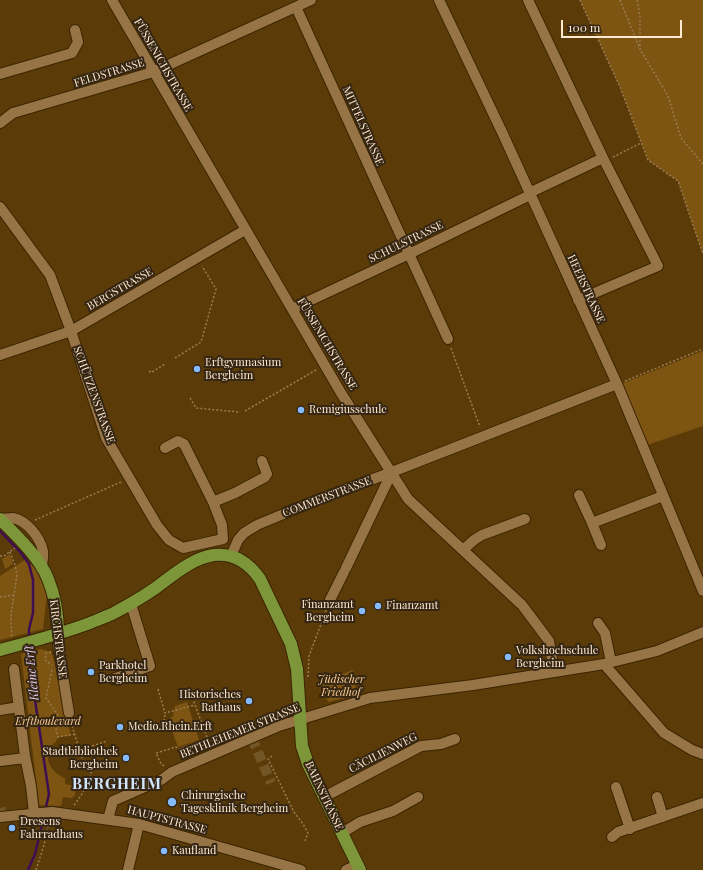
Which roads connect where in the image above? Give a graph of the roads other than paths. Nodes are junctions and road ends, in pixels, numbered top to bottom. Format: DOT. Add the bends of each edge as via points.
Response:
graph roads {
  1 [pos="112,0"];
  2 [pos="311,0"];
  3 [pos="439,0"];
  4 [pos="528,0"];
  5 [pos="296,7"];
  6 [pos="75,30"];
  7 [pos="153,72"];
  8 [pos="0,74"];
  9 [pos="0,122"];
  10 [pos="603,158"];
  11 [pos="530,194"];
  12 [pos="0,207"];
  13 [pos="245,230"];
  14 [pos="409,254"];
  15 [pos="578,300"];
  16 [pos="292,309"];
  17 [pos="71,331"];
  18 [pos="448,339"];
  19 [pos="0,355"];
  20 [pos="617,384"];
  21 [pos="165,448"];
  22 [pos="262,461"];
  23 [pos="392,472"];
  24 [pos="579,495"];
  25 [pos="663,496"];
  26 [pos="212,502"];
  27 [pos="0,519"];
  28 [pos="526,519"];
  29 [pos="592,524"];
  30 [pos="601,544"];
  31 [pos="463,550"];
  32 [pos="231,556"];
  33 [pos="42,566"];
  34 [pos="703,591"];
  35 [pos="330,600"];
  36 [pos="131,604"];
  37 [pos="598,623"];
  38 [pos="703,632"];
  39 [pos="53,635"];
  40 [pos="0,650"];
  41 [pos="607,663"];
  42 [pos="14,669"];
  43 [pos="554,671"];
  44 [pos="113,679"];
  45 [pos="19,707"];
  46 [pos="0,710"];
  47 [pos="69,713"];
  48 [pos="300,719"];
  49 [pos="456,739"];
  50 [pos="703,754"];
  51 [pos="26,758"];
  52 [pos="0,761"];
  53 [pos="616,787"];
  54 [pos="324,797"];
  55 [pos="418,797"];
  56 [pos="657,797"];
  57 [pos="703,803"];
  58 [pos="34,813"];
  59 [pos="0,817"];
  60 [pos="663,817"];
  61 [pos="108,819"];
  62 [pos="139,824"];
  63 [pos="630,829"];
  64 [pos="342,833"];
  65 [pos="612,837"];
  66 [pos="358,867"];
  67 [pos="128,870"];
  68 [pos="301,870"];
  69 [pos="346,870"];
  1 -- 7 [label="street, FÜSSENICHSTRASSE"];
  2 -- 5 [label="street, FELDSTRASSE"];
  3 -- 11 [label="street, HEERSTRASSE"];
  4 -- 10 [label="street"];
  5 -- 7 [label="street, FELDSTRASSE"];
  5 -- 14 [label="street, MITTELSTRASSE"];
  6 -- 8 [label="street" via="78,42 72,53"];
  7 -- 9 [label="street, FELDSTRASSE" via="13,113"];
  7 -- 13 [label="street, FÜSSENICHSTRASSE"];
  10 -- 11 [label="street, SCHULSTRASSE"];
  10 -- 15 [label="street" via="658,266"];
  11 -- 14 [label="street, SCHULSTRASSE"];
  11 -- 15 [label="street, HEERSTRASSE"];
  12 -- 17 [label="street, SCHÜTZENSTRASSE" via="50,275"];
  13 -- 16 [label="street, FÜSSENICHSTRASSE"];
  13 -- 17 [label="street, BERGSTRASSE"];
  14 -- 16 [label="street, SCHULSTRASSE"];
  14 -- 18 [label="street, MITTELSTRASSE"];
  15 -- 20 [label="street, HEERSTRASSE"];
  16 -- 23 [label="street, FÜSSENICHSTRASSE" via="341,393"];
  17 -- 19 [label="street, BERGSTRASSE"];
  17 -- 26 [label="street, SCHÜTZENSTRASSE" via="106,438 157,525 169,540 183,548 222,540 222,525"];
  20 -- 23 [label="street, COMMERSTRASSE"];
  20 -- 25 [label="street, HEERSTRASSE"];
  21 -- 26 [label="street" via="178,441 184,444"];
  22 -- 26 [label="street" via="267,474 265,477"];
  23 -- 31 [label="street, FÜSSENICHSTRASSE" via="408,499"];
  23 -- 32 [label="street, COMMERSTRASSE" via="257,525 238,540"];
  23 -- 35 [label="street"];
  24 -- 29 [label="street"];
  25 -- 29 [label="street"];
  25 -- 34 [label="street, HEERSTRASSE"];
  27 -- 33 [label="main road, KIRCHSTRASSE"];
  27 -- 33 [label="street, KIRCHSTRASSE" via="11,518 26,524 37,537 43,552"];
  28 -- 31 [label="street" via="482,534"];
  29 -- 30 [label="street"];
  31 -- 43 [label="street, FÜSSENICHSTRASSE" via="522,605 549,641"];
  32 -- 36 [label="main road" via="214,555 195,561"];
  32 -- 48 [label="main road" via="254,570 291,644 297,669"];
  33 -- 39 [label="main road, KIRCHSTRASSE" via="52,591 58,622"];
  36 -- 39 [label="main road" via="111,615"];
  36 -- 44 [label="street" via="150,666"];
  37 -- 41 [label="street" via="605,632"];
  38 -- 41 [label="street, BETHLEHEMER STRASSE" via="657,651"];
  39 -- 40 [label="main road"];
  39 -- 47 [label="street, KIRCHSTRASSE" via="59,649"];
  41 -- 43 [label="street, BETHLEHEMER STRASSE"];
  41 -- 50 [label="street" via="664,733"];
  42 -- 45 [label="street"];
  43 -- 48 [label="street, BETHLEHEMER STRASSE" via="473,685 370,698"];
  45 -- 46 [label="street"];
  45 -- 51 [label="street"];
  48 -- 54 [label="main road, BAHNSTRASSE" via="302,746"];
  48 -- 61 [label="street, BETHLEHEMER STRASSE" via="172,772 162,780 113,801"];
  49 -- 54 [label="street, CÄCILIENWEG" via="421,746"];
  51 -- 52 [label="street"];
  51 -- 58 [label="street"];
  53 -- 63 [label="street"];
  54 -- 64 [label="main road, BAHNSTRASSE"];
  55 -- 64 [label="street" via="393,811 360,822"];
  56 -- 60 [label="street"];
  57 -- 60 [label="street"];
  58 -- 59 [label="street, HAUPTSTRASSE"];
  58 -- 61 [label="street, HAUPTSTRASSE" via="52,812"];
  60 -- 63 [label="street"];
  61 -- 62 [label="street, HAUPTSTRASSE"];
  62 -- 67 [label="street"];
  62 -- 68 [label="street, HAUPTSTRASSE"];
  63 -- 65 [label="street" via="618,832"];
  64 -- 66 [label="main road, BAHNSTRASSE"];
  66 -- 69 [label="street"];
}
